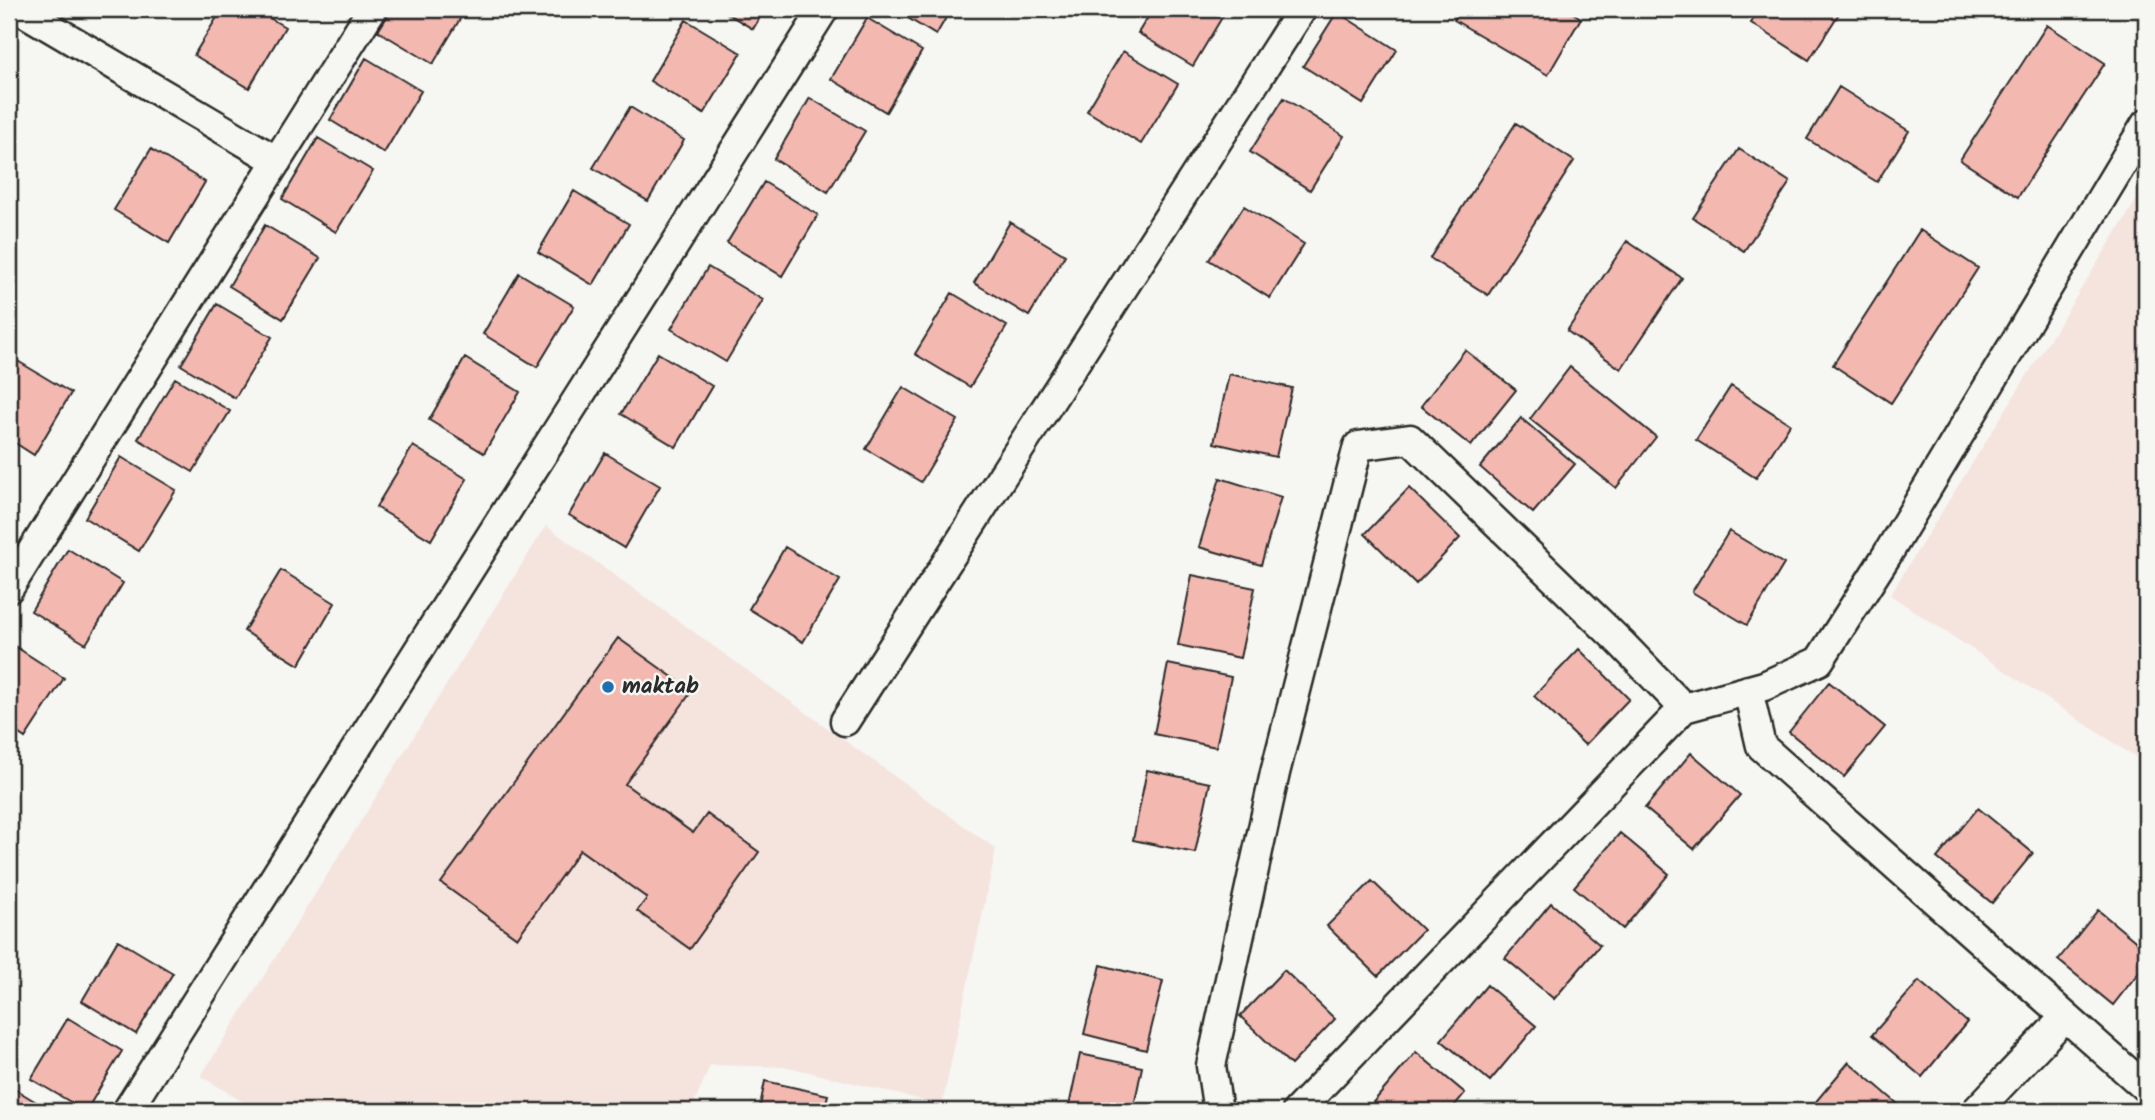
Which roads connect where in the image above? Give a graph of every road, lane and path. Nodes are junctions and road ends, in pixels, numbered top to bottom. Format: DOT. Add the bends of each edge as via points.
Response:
graph roads {
  1 [pos="19,9"];
  2 [pos="372,9"];
  3 [pos="824,9"];
  4 [pos="1302,9"];
  5 [pos="2146,124"];
  6 [pos="277,161"];
  7 [pos="9,588"];
  8 [pos="1748,691"];
  9 [pos="1684,708"];
  10 [pos="845,721"];
  11 [pos="2065,1017"];
  12 [pos="2146,1088"];
  13 [pos="127,1111"];
  14 [pos="1218,1111"];
  15 [pos="1297,1111"];
  16 [pos="1976,1111"];
  1 -- 6 [label="street"];
  2 -- 6 [label="street"];
  3 -- 13 [label="street"];
  4 -- 10 [label="street"];
  5 -- 8 [label="street" via="1819,661"];
  6 -- 7 [label="street"];
  8 -- 9 [label="street"];
  8 -- 11 [label="street" via="1761,746"];
  9 -- 14 [label="street" via="1410,439 1358,446 1275,773 1211,1066"];
  9 -- 15 [label="street"];
  11 -- 12 [label="street"];
  11 -- 16 [label="street"];
}
